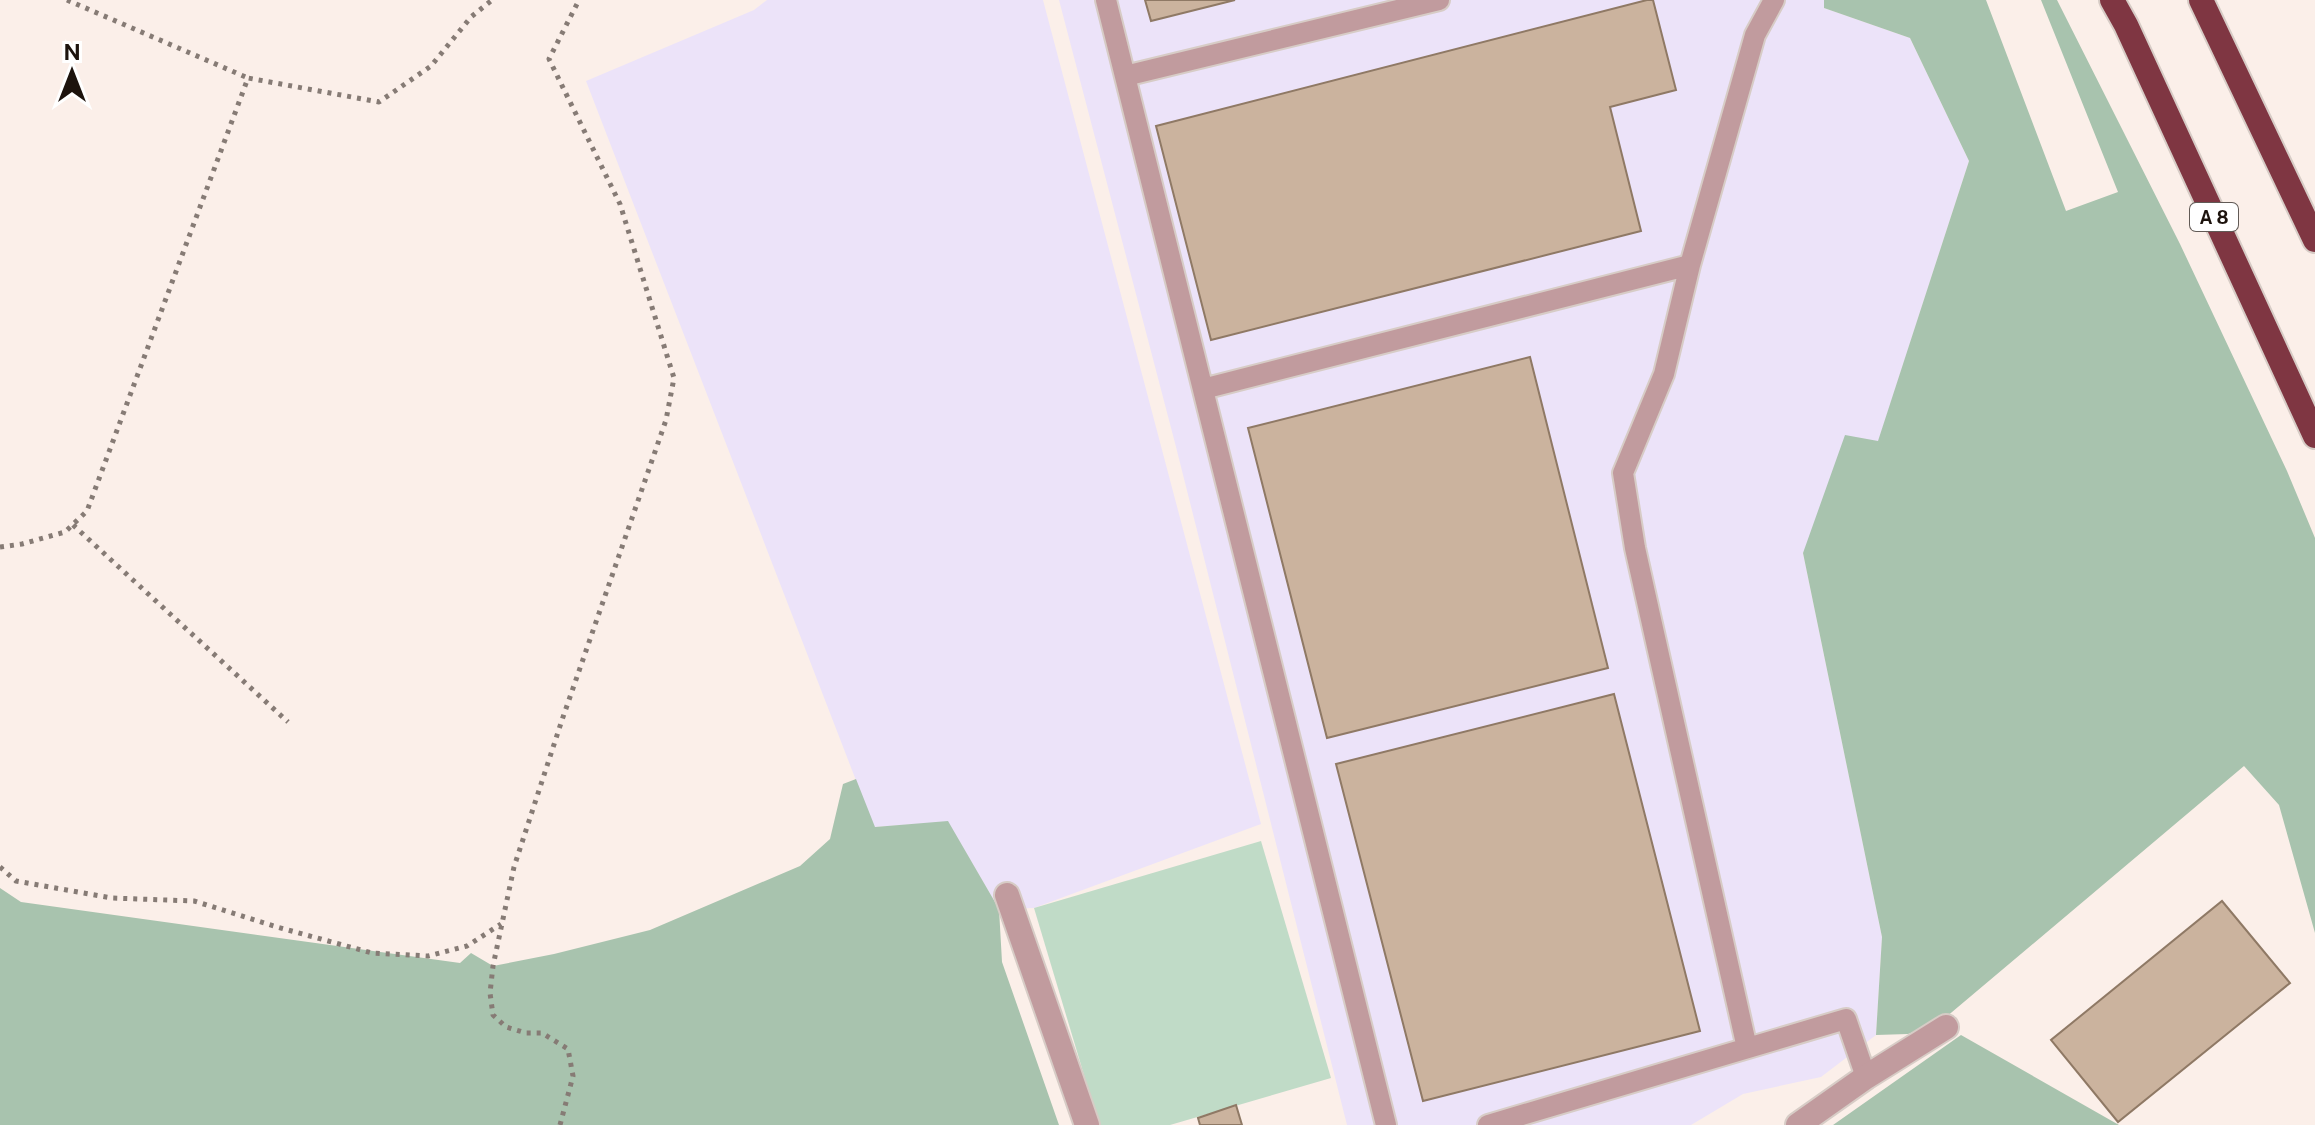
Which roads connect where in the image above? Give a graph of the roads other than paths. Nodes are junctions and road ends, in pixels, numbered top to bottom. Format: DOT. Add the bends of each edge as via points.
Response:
graph roads {
  1 [pos="1106,0"];
  2 [pos="1439,0"];
  3 [pos="1774,0"];
  4 [pos="2112,0"];
  5 [pos="2201,0"];
  6 [pos="1125,76"];
  7 [pos="2315,240"];
  8 [pos="1690,265"];
  9 [pos="1203,389"];
  10 [pos="2315,436"];
  11 [pos="1007,895"];
  12 [pos="1946,1027"];
  13 [pos="1747,1048"];
  14 [pos="1866,1077"];
  15 [pos="1087,1125"];
  16 [pos="1386,1125"];
  17 [pos="1488,1125"];
  18 [pos="1798,1125"];
  1 -- 6 [label="lane"];
  2 -- 6 [label="lane"];
  3 -- 8 [label="lane" via="1755,35"];
  4 -- 10 [label="highway, A 8"];
  5 -- 7 [label="highway"];
  6 -- 9 [label="lane"];
  8 -- 9 [label="lane"];
  8 -- 13 [label="lane" via="1664,374 1623,473 1635,548"];
  9 -- 16 [label="lane"];
  11 -- 15 [label="street"];
  12 -- 14 [label="street"];
  13 -- 14 [label="lane" via="1846,1019"];
  13 -- 17 [label="lane"];
  14 -- 18 [label="street"];
}
